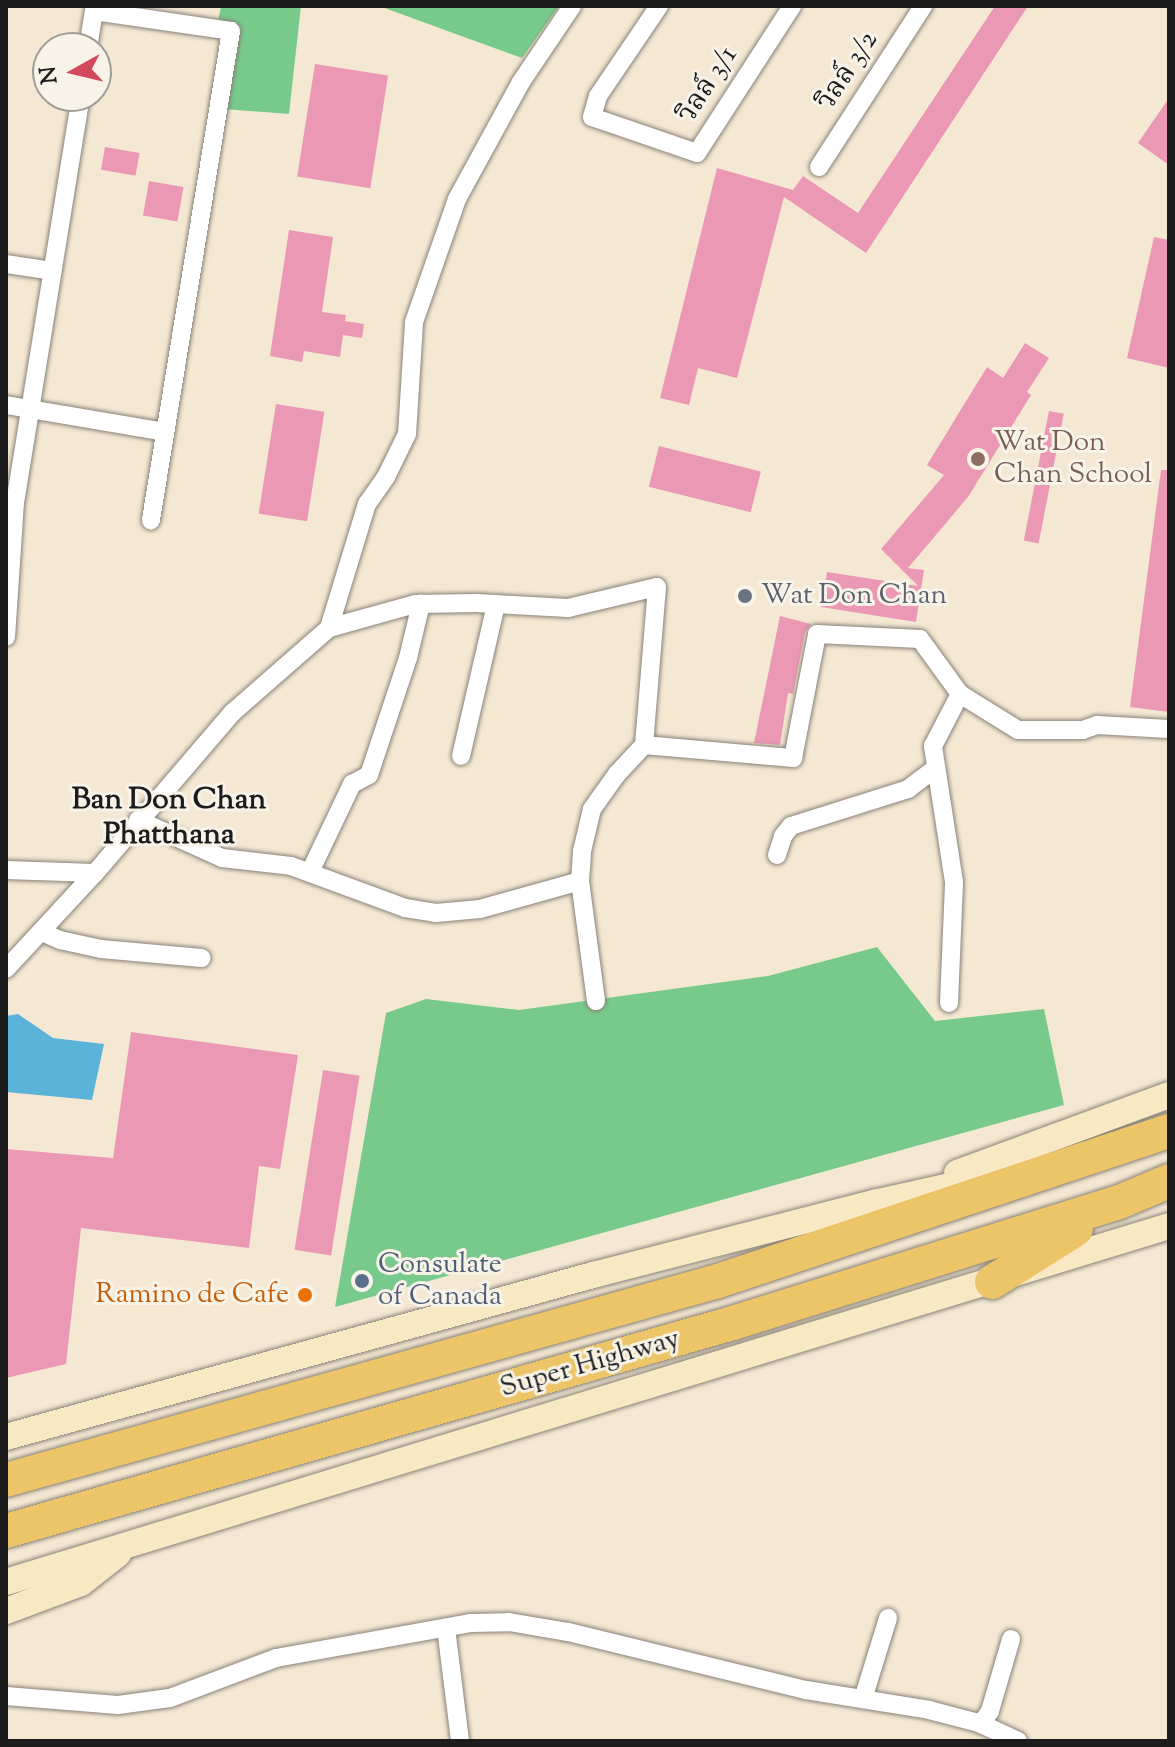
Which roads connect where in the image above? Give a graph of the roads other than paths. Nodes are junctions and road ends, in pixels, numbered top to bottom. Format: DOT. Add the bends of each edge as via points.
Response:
graph roads {
  1 [pos="572,6"];
  2 [pos="659,6"];
  3 [pos="792,6"];
  4 [pos="923,6"];
  5 [pos="91,32"];
  6 [pos="78,112"];
  7 [pos="819,167"];
  8 [pos="6,264"];
  9 [pos="52,271"];
  10 [pos="6,405"];
  11 [pos="29,409"];
  12 [pos="165,432"];
  13 [pos="151,520"];
  14 [pos="421,604"];
  15 [pos="496,604"];
  16 [pos="329,628"];
  17 [pos="6,637"];
  18 [pos="960,694"];
  19 [pos="1169,729"];
  20 [pos="644,745"];
  21 [pos="461,756"];
  22 [pos="936,768"];
  23 [pos="138,820"];
  24 [pos="777,855"];
  25 [pos="6,870"];
  26 [pos="310,872"];
  27 [pos="95,873"];
  28 [pos="580,881"];
  29 [pos="42,932"];
  30 [pos="202,958"];
  31 [pos="6,969"];
  32 [pos="596,1001"];
  33 [pos="949,1003"];
  34 [pos="1169,1095"];
  35 [pos="1169,1131"];
  36 [pos="1120,1149"];
  37 [pos="1169,1181"];
  38 [pos="878,1202"];
  39 [pos="1117,1203"];
  40 [pos="1169,1226"];
  41 [pos="992,1282"];
  42 [pos="6,1424"];
  43 [pos="55,1424"];
  44 [pos="6,1437"];
  45 [pos="6,1480"];
  46 [pos="6,1531"];
  47 [pos="127,1547"];
  48 [pos="6,1582"];
  49 [pos="6,1611"];
  50 [pos="888,1618"];
  51 [pos="446,1628"];
  52 [pos="1011,1639"];
  53 [pos="6,1696"];
  54 [pos="863,1699"];
  55 [pos="981,1724"];
  56 [pos="460,1741"];
  57 [pos="1018,1741"];
  1 -- 16 [label="street" via="521,82 457,199 414,322 407,434 367,504"];
  2 -- 3 [label="street, วิลล์ 3/1" via="598,96 592,117 697,153"];
  4 -- 7 [label="street, วิลล์ 3/2"];
  5 -- 12 [label="street" via="94,11 231,31"];
  6 -- 9 [label="street"];
  8 -- 9 [label="street"];
  9 -- 11 [label="street"];
  10 -- 11 [label="street"];
  11 -- 12 [label="street"];
  11 -- 17 [label="street" via="15,503"];
  12 -- 13 [label="street"];
  14 -- 15 [label="street"];
  14 -- 16 [label="street"];
  14 -- 26 [label="street" via="369,775 352,784"];
  15 -- 20 [label="street" via="568,608 657,587"];
  15 -- 21 [label="street"];
  16 -- 23 [label="street" via="232,713"];
  18 -- 19 [label="street" via="1018,730 1083,730 1097,725"];
  18 -- 20 [label="street" via="920,639 817,634 793,758"];
  18 -- 22 [label="street" via="933,746"];
  20 -- 28 [label="street" via="592,809"];
  22 -- 24 [label="street" via="908,789 791,826"];
  22 -- 33 [label="street" via="954,882"];
  23 -- 26 [label="street" via="222,858"];
  23 -- 27 [label="street"];
  25 -- 27 [label="street"];
  26 -- 28 [label="street" via="405,908 436,913 480,909"];
  27 -- 29 [label="street"];
  28 -- 32 [label="street"];
  29 -- 30 [label="street" via="101,949"];
  29 -- 31 [label="street"];
  34 -- 38 [label="main road"];
  35 -- 36 [label="highway, Super Highway"];
  36 -- 38 [label="main road"];
  36 -- 45 [label="highway, Super Highway" via="718,1281"];
  37 -- 39 [label="highway, Super Highway"];
  38 -- 43 [label="main road"];
  39 -- 41 [label="highway"];
  39 -- 46 [label="highway, Super Highway" via="733,1323"];
  40 -- 41 [label="main road"];
  41 -- 47 [label="main road"];
  42 -- 43 [label="main road"];
  43 -- 44 [label="main road"];
  47 -- 48 [label="main road"];
  47 -- 49 [label="main road" via="81,1583"];
  50 -- 54 [label="street"];
  51 -- 53 [label="street" via="276,1658 170,1698 118,1705"];
  51 -- 54 [label="street" via="470,1623 540,1626"];
  51 -- 56 [label="street"];
  52 -- 55 [label="street" via="990,1711"];
  54 -- 55 [label="street"];
  55 -- 57 [label="street"];
}
